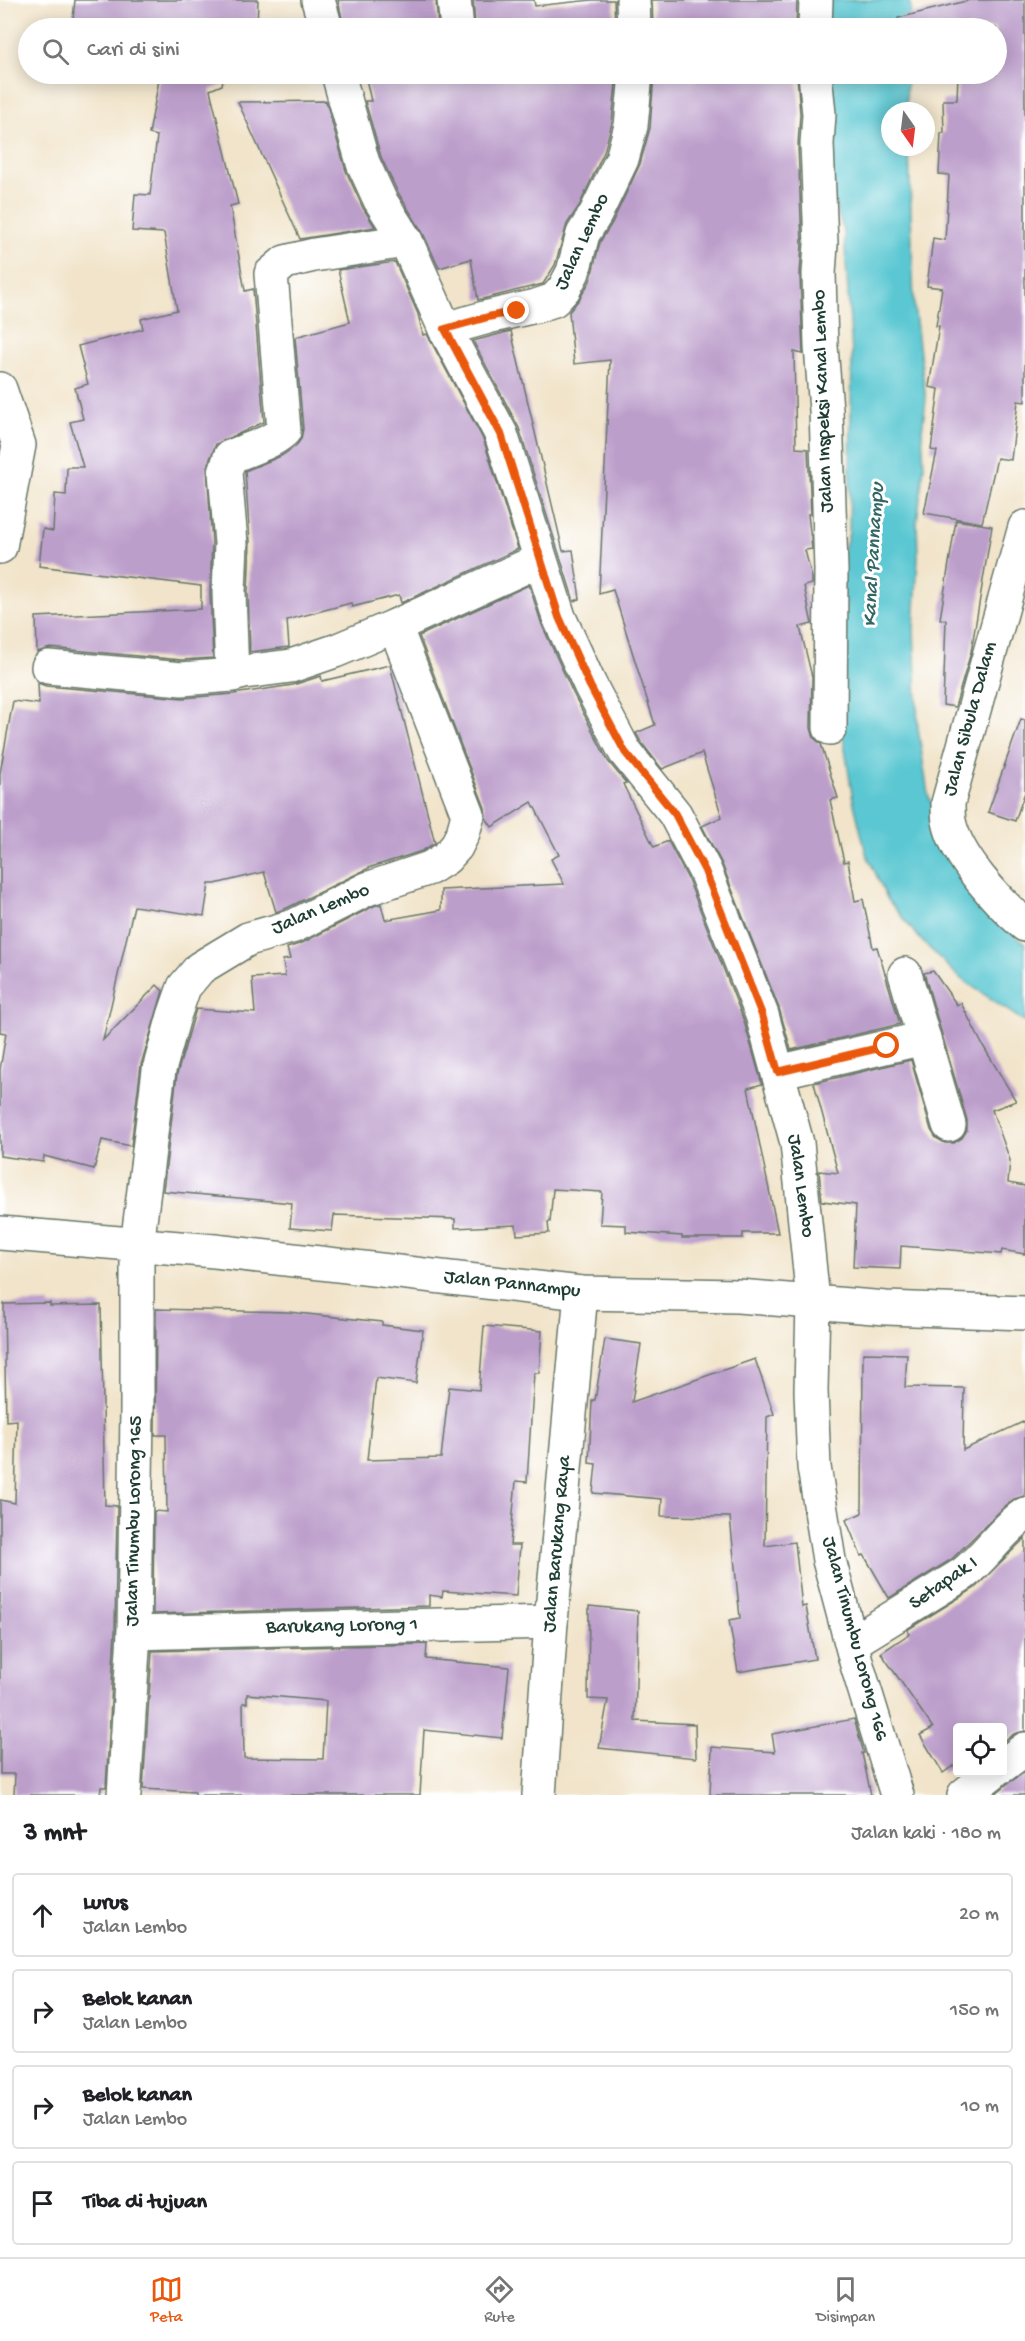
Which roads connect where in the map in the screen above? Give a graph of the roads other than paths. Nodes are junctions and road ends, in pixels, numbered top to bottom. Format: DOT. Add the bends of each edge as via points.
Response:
graph roads {
  1 [pos="318,0"];
  2 [pos="454,0"];
  3 [pos="633,0"];
  4 [pos="816,0"];
  5 [pos="323,18"];
  6 [pos="456,18"];
  7 [pos="634,18"];
  8 [pos="815,18"];
  9 [pos="341,84"];
  10 [pos="635,84"];
  11 [pos="816,84"];
  12 [pos="406,241"];
  13 [pos="445,329"];
  14 [pos="0,389"];
  15 [pos="1025,526"];
  16 [pos="0,547"];
  17 [pos="540,560"];
  18 [pos="1013,613"];
  19 [pos="395,626"];
  20 [pos="48,667"];
  21 [pos="232,675"];
  22 [pos="830,728"];
  23 [pos="1025,925"];
  24 [pos="905,974"];
  25 [pos="924,1038"];
  26 [pos="778,1072"];
  27 [pos="949,1125"];
  28 [pos="0,1233"];
  29 [pos="137,1246"];
  30 [pos="581,1293"];
  31 [pos="813,1301"];
  32 [pos="1025,1313"];
  33 [pos="1025,1514"];
  34 [pos="551,1622"];
  35 [pos="134,1633"];
  36 [pos="853,1642"];
  37 [pos="1025,1749"];
  38 [pos="1007,1762"];
  39 [pos="988,1777"];
  40 [pos="124,1795"];
  41 [pos="539,1795"];
  42 [pos="897,1795"];
  43 [pos="964,1795"];
  1 -- 5 [label="street"];
  2 -- 6 [label="street"];
  3 -- 7 [label="street"];
  4 -- 8 [label="street"];
  9 -- 12 [label="street, Jalan Lembo" via="363,163"];
  10 -- 13 [label="street, Jalan Lembo" via="631,126 622,159 583,234 564,289 554,300"];
  11 -- 22 [label="street, Jalan Inspeksi Kanal Lembo" via="821,346 831,570"];
  12 -- 13 [label="street, Jalan Lembo"];
  12 -- 21 [label="street" via="285,262 271,274 284,431 271,442 231,457 225,472 231,543"];
  13 -- 17 [label="street, Jalan Lembo" via="501,434"];
  14 -- 16 [label="street" via="19,445"];
  15 -- 18 [label="street, Jalan Sibula Dalam"];
  17 -- 19 [label="street"];
  17 -- 26 [label="street, Jalan Lembo" via="559,617 625,752 675,814 705,871 762,1015"];
  18 -- 23 [label="street, Jalan Sibula Dalam" via="982,687 948,803 949,821 968,860"];
  19 -- 21 [label="street" via="291,666"];
  19 -- 29 [label="street, Jalan Lembo" via="468,815 464,833 446,858 430,868 367,889 294,926 248,939 200,968 184,987 159,1070"];
  20 -- 21 [label="street" via="182,680"];
  24 -- 25 [label="street"];
  25 -- 26 [label="street"];
  25 -- 27 [label="street"];
  26 -- 31 [label="street, Jalan Lembo" via="797,1143"];
  28 -- 29 [label="street, Jalan Pannampu"];
  29 -- 30 [label="street, Jalan Pannampu" via="215,1251"];
  29 -- 35 [label="street, Jalan Tinumbu Lorong 165"];
  30 -- 31 [label="street, Jalan Pannampu"];
  30 -- 34 [label="street, Jalan Barukang Raya"];
  31 -- 32 [label="street, Jalan Pannampu"];
  31 -- 36 [label="street, Jalan Tinumbu Lorong 166" via="814,1467 829,1560"];
  33 -- 36 [label="street, Setapak I" via="963,1574"];
  34 -- 35 [label="street, Barukang Lorong 1"];
  34 -- 41 [label="street, Jalan Barukang Raya"];
  35 -- 40 [label="street, Jalan Tinumbu Lorong 165"];
  36 -- 42 [label="street, Jalan Tinumbu Lorong 166"];
  37 -- 38 [label="street"];
  39 -- 43 [label="street"];
}
